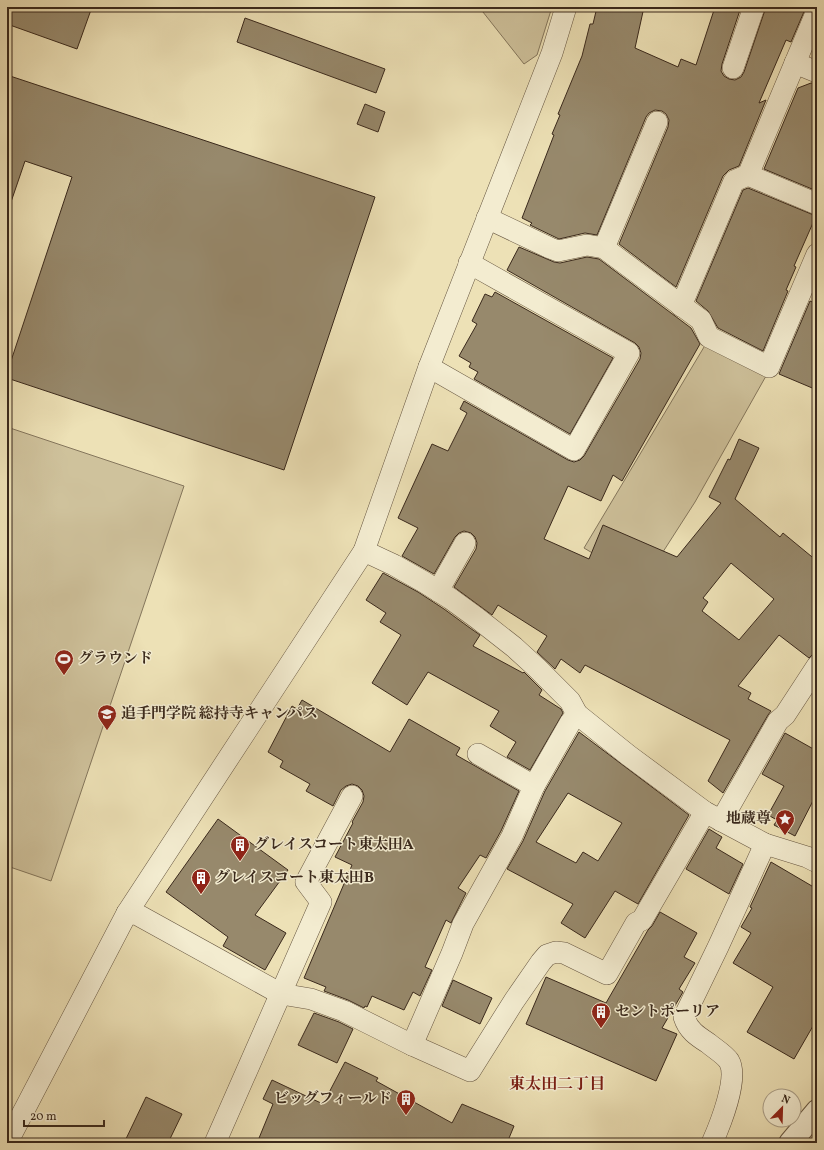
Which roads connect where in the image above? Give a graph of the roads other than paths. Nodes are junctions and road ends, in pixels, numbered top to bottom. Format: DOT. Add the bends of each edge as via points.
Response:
graph roads {
  1 [pos="566,7"];
  2 [pos="754,7"];
  3 [pos="816,13"];
  4 [pos="795,63"];
  5 [pos="733,68"];
  6 [pos="817,72"];
  7 [pos="657,122"];
  8 [pos="748,175"];
  9 [pos="817,204"];
  10 [pos="487,218"];
  11 [pos="604,248"];
  12 [pos="817,254"];
  13 [pos="469,263"];
  14 [pos="681,306"];
  15 [pos="429,367"];
  16 [pos="465,543"];
  17 [pos="364,551"];
  18 [pos="438,591"];
  19 [pos="817,666"];
  20 [pos="577,714"];
  21 [pos="478,754"];
  22 [pos="534,786"];
  23 [pos="352,796"];
  24 [pos="713,816"];
  25 [pos="765,844"];
  26 [pos="817,862"];
  27 [pos="126,913"];
  28 [pos="281,994"];
  29 [pos="412,1045"];
  30 [pos="817,1111"];
  31 [pos="7,1143"];
  32 [pos="215,1143"];
  33 [pos="712,1143"];
  34 [pos="790,1143"];
  1 -- 10 [label="street" via="552,53"];
  2 -- 5 [label="street"];
  3 -- 4 [label="street"];
  4 -- 6 [label="street"];
  4 -- 8 [label="street"];
  7 -- 11 [label="street"];
  8 -- 9 [label="street"];
  8 -- 14 [label="street" via="734,181"];
  10 -- 11 [label="street" via="558,251 587,245"];
  10 -- 13 [label="street"];
  11 -- 14 [label="street"];
  12 -- 14 [label="street" via="769,367 709,337 701,320"];
  13 -- 15 [label="street"];
  13 -- 15 [label="street" via="629,353 574,450"];
  15 -- 17 [label="street"];
  16 -- 18 [label="street"];
  17 -- 18 [label="street"];
  17 -- 27 [label="street"];
  18 -- 20 [label="street" via="526,657 570,701"];
  19 -- 24 [label="street"];
  20 -- 22 [label="street"];
  20 -- 24 [label="street" via="628,755"];
  21 -- 22 [label="street"];
  22 -- 29 [label="street" via="512,836 463,924"];
  23 -- 28 [label="street" via="306,882 321,902"];
  24 -- 25 [label="street"];
  24 -- 29 [label="street" via="642,920 636,923 607,974 564,953 547,955 470,1070"];
  25 -- 26 [label="street"];
  25 -- 33 [label="street" via="684,1017 691,1030 724,1056 731,1066 731,1084"];
  27 -- 28 [label="street" via="138,915"];
  27 -- 31 [label="street"];
  28 -- 29 [label="street" via="327,1004"];
  28 -- 32 [label="street"];
  30 -- 34 [label="street"];
}
